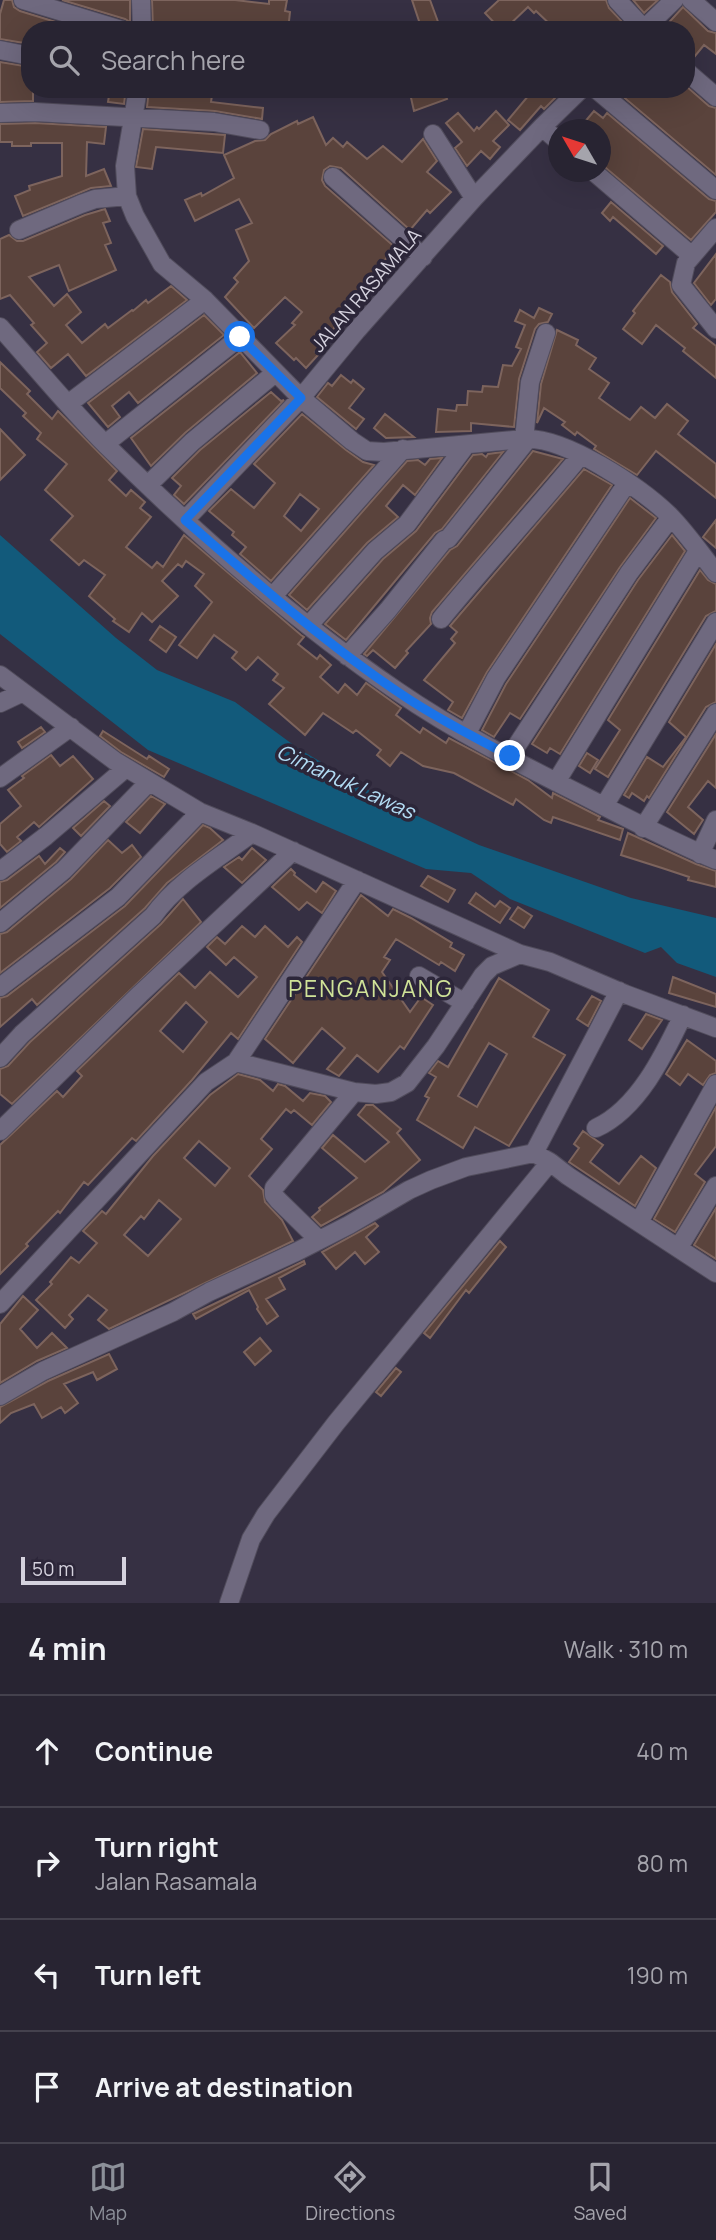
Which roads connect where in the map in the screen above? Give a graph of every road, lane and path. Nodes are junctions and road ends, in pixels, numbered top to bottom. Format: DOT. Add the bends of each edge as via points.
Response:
graph roads {
  1 [pos="23,0"];
  2 [pos="141,0"];
  3 [pos="617,0"];
  4 [pos="674,0"];
  5 [pos="691,0"];
  6 [pos="92,21"];
  7 [pos="142,21"];
  8 [pos="637,21"];
  9 [pos="652,21"];
  10 [pos="716,22"];
  11 [pos="0,50"];
  12 [pos="21,54"];
  13 [pos="695,79"];
  14 [pos="716,97"];
  15 [pos="136,98"];
  16 [pos="572,98"];
  17 [pos="607,98"];
  18 [pos="0,113"];
  19 [pos="133,117"];
  20 [pos="541,127"];
  21 [pos="260,131"];
  22 [pos="548,133"];
  23 [pos="433,134"];
  24 [pos="333,177"];
  25 [pos="606,182"];
  26 [pos="716,190"];
  27 [pos="127,196"];
  28 [pos="474,198"];
  29 [pos="716,228"];
  30 [pos="19,230"];
  31 [pos="691,255"];
  32 [pos="423,257"];
  33 [pos="205,300"];
  34 [pos="0,327"];
  35 [pos="716,329"];
  36 [pos="546,333"];
  37 [pos="240,337"];
  38 [pos="275,373"];
  39 [pos="301,398"];
  40 [pos="68,404"];
  41 [pos="526,439"];
  42 [pos="105,444"];
  43 [pos="466,445"];
  44 [pos="403,449"];
  45 [pos="580,455"];
  46 [pos="626,483"];
  47 [pos="148,485"];
  48 [pos="671,517"];
  49 [pos="185,520"];
  50 [pos="698,551"];
  51 [pos="716,573"];
  52 [pos="273,596"];
  53 [pos="442,619"];
  54 [pos="716,622"];
  55 [pos="309,625"];
  56 [pos="347,656"];
  57 [pos="0,676"];
  58 [pos="21,693"];
  59 [pos="0,704"];
  60 [pos="716,713"];
  61 [pos="71,727"];
  62 [pos="467,733"];
  63 [pos="510,756"];
  64 [pos="126,768"];
  65 [pos="0,778"];
  66 [pos="149,782"];
  67 [pos="556,782"];
  68 [pos="604,806"];
  69 [pos="200,812"];
  70 [pos="716,820"];
  71 [pos="643,828"];
  72 [pos="252,833"];
  73 [pos="293,851"];
  74 [pos="708,857"];
  75 [pos="0,871"];
  76 [pos="356,880"];
  77 [pos="0,922"];
  78 [pos="520,954"];
  79 [pos="419,976"];
  80 [pos="0,987"];
  81 [pos="622,993"];
  82 [pos="464,1003"];
  83 [pos="683,1014"];
  84 [pos="716,1028"];
  85 [pos="0,1058"];
  86 [pos="236,1062"];
  87 [pos="716,1084"];
  88 [pos="354,1092"];
  89 [pos="596,1128"];
  90 [pos="0,1131"];
  91 [pos="542,1157"];
  92 [pos="716,1186"];
  93 [pos="639,1222"];
  94 [pos="319,1240"];
  95 [pos="679,1247"];
  96 [pos="716,1273"];
  97 [pos="0,1304"];
  98 [pos="0,1396"];
  99 [pos="229,1603"];
  1 -- 6 [label="street"];
  2 -- 7 [label="street"];
  3 -- 8 [label="street"];
  4 -- 9 [label="street"];
  5 -- 10 [label="street"];
  11 -- 12 [label="street"];
  13 -- 14 [label="street"];
  15 -- 19 [label="street"];
  16 -- 20 [label="street, JALAN RASAMALA"];
  17 -- 26 [label="street"];
  18 -- 19 [label="street"];
  19 -- 21 [label="street" via="214,122"];
  19 -- 27 [label="street" via="125,166"];
  20 -- 22 [label="street"];
  20 -- 28 [label="street, JALAN RASAMALA"];
  23 -- 28 [label="street"];
  24 -- 32 [label="street"];
  25 -- 31 [label="street"];
  27 -- 30 [label="street" via="95,199"];
  27 -- 33 [label="street" via="162,264"];
  28 -- 32 [label="street, JALAN RASAMALA"];
  29 -- 31 [label="street"];
  31 -- 35 [label="street" via="681,285"];
  32 -- 39 [label="street, JALAN RASAMALA"];
  33 -- 37 [label="street"];
  33 -- 40 [label="street"];
  34 -- 40 [label="street"];
  36 -- 41 [label="street" via="530,382"];
  37 -- 38 [label="street"];
  37 -- 42 [label="street"];
  38 -- 39 [label="street"];
  38 -- 47 [label="street"];
  39 -- 44 [label="street" via="367,451"];
  39 -- 49 [label="street, JALAN RASAMALA"];
  40 -- 42 [label="street"];
  41 -- 43 [label="street"];
  41 -- 45 [label="street" via="545,440"];
  41 -- 56 [label="street"];
  42 -- 47 [label="street"];
  43 -- 44 [label="street"];
  43 -- 55 [label="street" via="407,524 375,551"];
  44 -- 52 [label="street"];
  45 -- 46 [label="street"];
  45 -- 53 [label="street"];
  46 -- 48 [label="street"];
  46 -- 62 [label="street" via="496,678"];
  47 -- 49 [label="street"];
  48 -- 50 [label="street"];
  48 -- 63 [label="street" via="629,573"];
  49 -- 52 [label="street"];
  50 -- 51 [label="street"];
  50 -- 67 [label="street"];
  52 -- 55 [label="street"];
  54 -- 68 [label="street"];
  55 -- 56 [label="street"];
  56 -- 62 [label="street"];
  57 -- 58 [label="street"];
  58 -- 59 [label="street"];
  58 -- 61 [label="street"];
  60 -- 71 [label="street"];
  61 -- 64 [label="street"];
  61 -- 65 [label="street"];
  62 -- 63 [label="street"];
  63 -- 67 [label="street"];
  64 -- 66 [label="street"];
  64 -- 75 [label="street"];
  66 -- 69 [label="street"];
  66 -- 77 [label="street" via="64,870"];
  67 -- 68 [label="street"];
  68 -- 71 [label="street"];
  69 -- 72 [label="street"];
  69 -- 80 [label="street" via="118,897"];
  70 -- 74 [label="street"];
  71 -- 74 [label="street"];
  72 -- 73 [label="street"];
  72 -- 85 [label="street" via="179,888"];
  73 -- 76 [label="street"];
  73 -- 90 [label="street"];
  76 -- 78 [label="street"];
  76 -- 86 [label="street"];
  78 -- 81 [label="street" via="550,961"];
  78 -- 82 [label="street" via="492,966"];
  79 -- 82 [label="street"];
  81 -- 83 [label="street"];
  81 -- 91 [label="street"];
  82 -- 88 [label="street" via="407,1083 391,1092"];
  83 -- 84 [label="street"];
  83 -- 89 [label="street" via="642,1087 622,1112"];
  86 -- 88 [label="street"];
  86 -- 97 [label="street" via="206,1082"];
  87 -- 93 [label="street"];
  88 -- 94 [label="street" via="274,1188 278,1200"];
  91 -- 93 [label="street"];
  91 -- 94 [label="street" via="467,1167 431,1180"];
  91 -- 99 [label="street" via="266,1514 251,1539"];
  92 -- 95 [label="street"];
  93 -- 95 [label="street"];
  94 -- 98 [label="street" via="43,1371"];
  95 -- 96 [label="street"];
}
